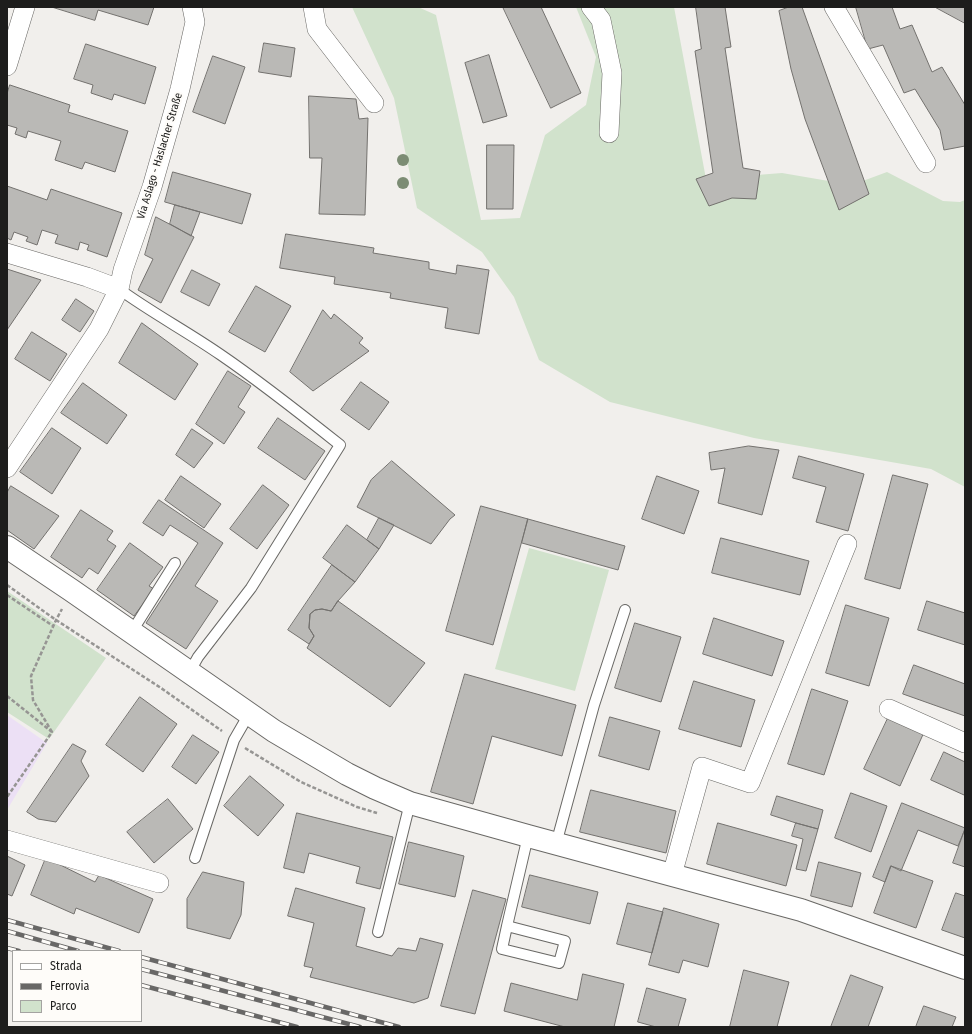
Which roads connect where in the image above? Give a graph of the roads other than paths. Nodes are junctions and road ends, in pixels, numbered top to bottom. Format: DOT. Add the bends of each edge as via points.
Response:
graph roads {
  1 [pos="25,7"];
  2 [pos="313,7"];
  3 [pos="591,7"];
  4 [pos="834,7"];
  5 [pos="194,14"];
  6 [pos="7,66"];
  7 [pos="374,103"];
  8 [pos="609,133"];
  9 [pos="926,163"];
  10 [pos="7,253"];
  11 [pos="119,289"];
  12 [pos="7,468"];
  13 [pos="847,544"];
  14 [pos="7,547"];
  15 [pos="175,562"];
  16 [pos="625,610"];
  17 [pos="131,632"];
  18 [pos="189,673"];
  19 [pos="889,709"];
  20 [pos="249,714"];
  21 [pos="965,743"];
  22 [pos="410,802"];
  23 [pos="528,836"];
  24 [pos="7,840"];
  25 [pos="556,844"];
  26 [pos="195,858"];
  27 [pos="672,875"];
  28 [pos="159,883"];
  29 [pos="507,926"];
  30 [pos="378,932"];
  31 [pos="965,968"];
  1 -- 6 [label="street"];
  2 -- 7 [label="street" via="317,29"];
  3 -- 8 [label="street" via="601,20 612,73"];
  4 -- 9 [label="street"];
  5 -- 11 [label="street, Via Aslago - Haslacher Straße" via="180,89"];
  10 -- 11 [label="street"];
  11 -- 12 [label="street, Via Aslago - Haslacher Straße" via="99,329"];
  11 -- 18 [label="lane" via="275,393 340,445 251,588 198,657"];
  13 -- 27 [label="street" via="750,782 702,767"];
  14 -- 17 [label="street"];
  15 -- 17 [label="lane"];
  16 -- 25 [label="lane" via="594,704"];
  17 -- 18 [label="street"];
  18 -- 20 [label="street"];
  19 -- 21 [label="street"];
  20 -- 22 [label="street" via="347,774"];
  20 -- 26 [label="lane" via="234,740"];
  22 -- 23 [label="street"];
  22 -- 30 [label="lane"];
  23 -- 25 [label="street"];
  23 -- 29 [label="lane"];
  24 -- 28 [label="street"];
  25 -- 27 [label="street"];
  27 -- 31 [label="street" via="801,910"];
  29 -- 29 [label="lane" via="502,949 559,963 565,940"];
}
